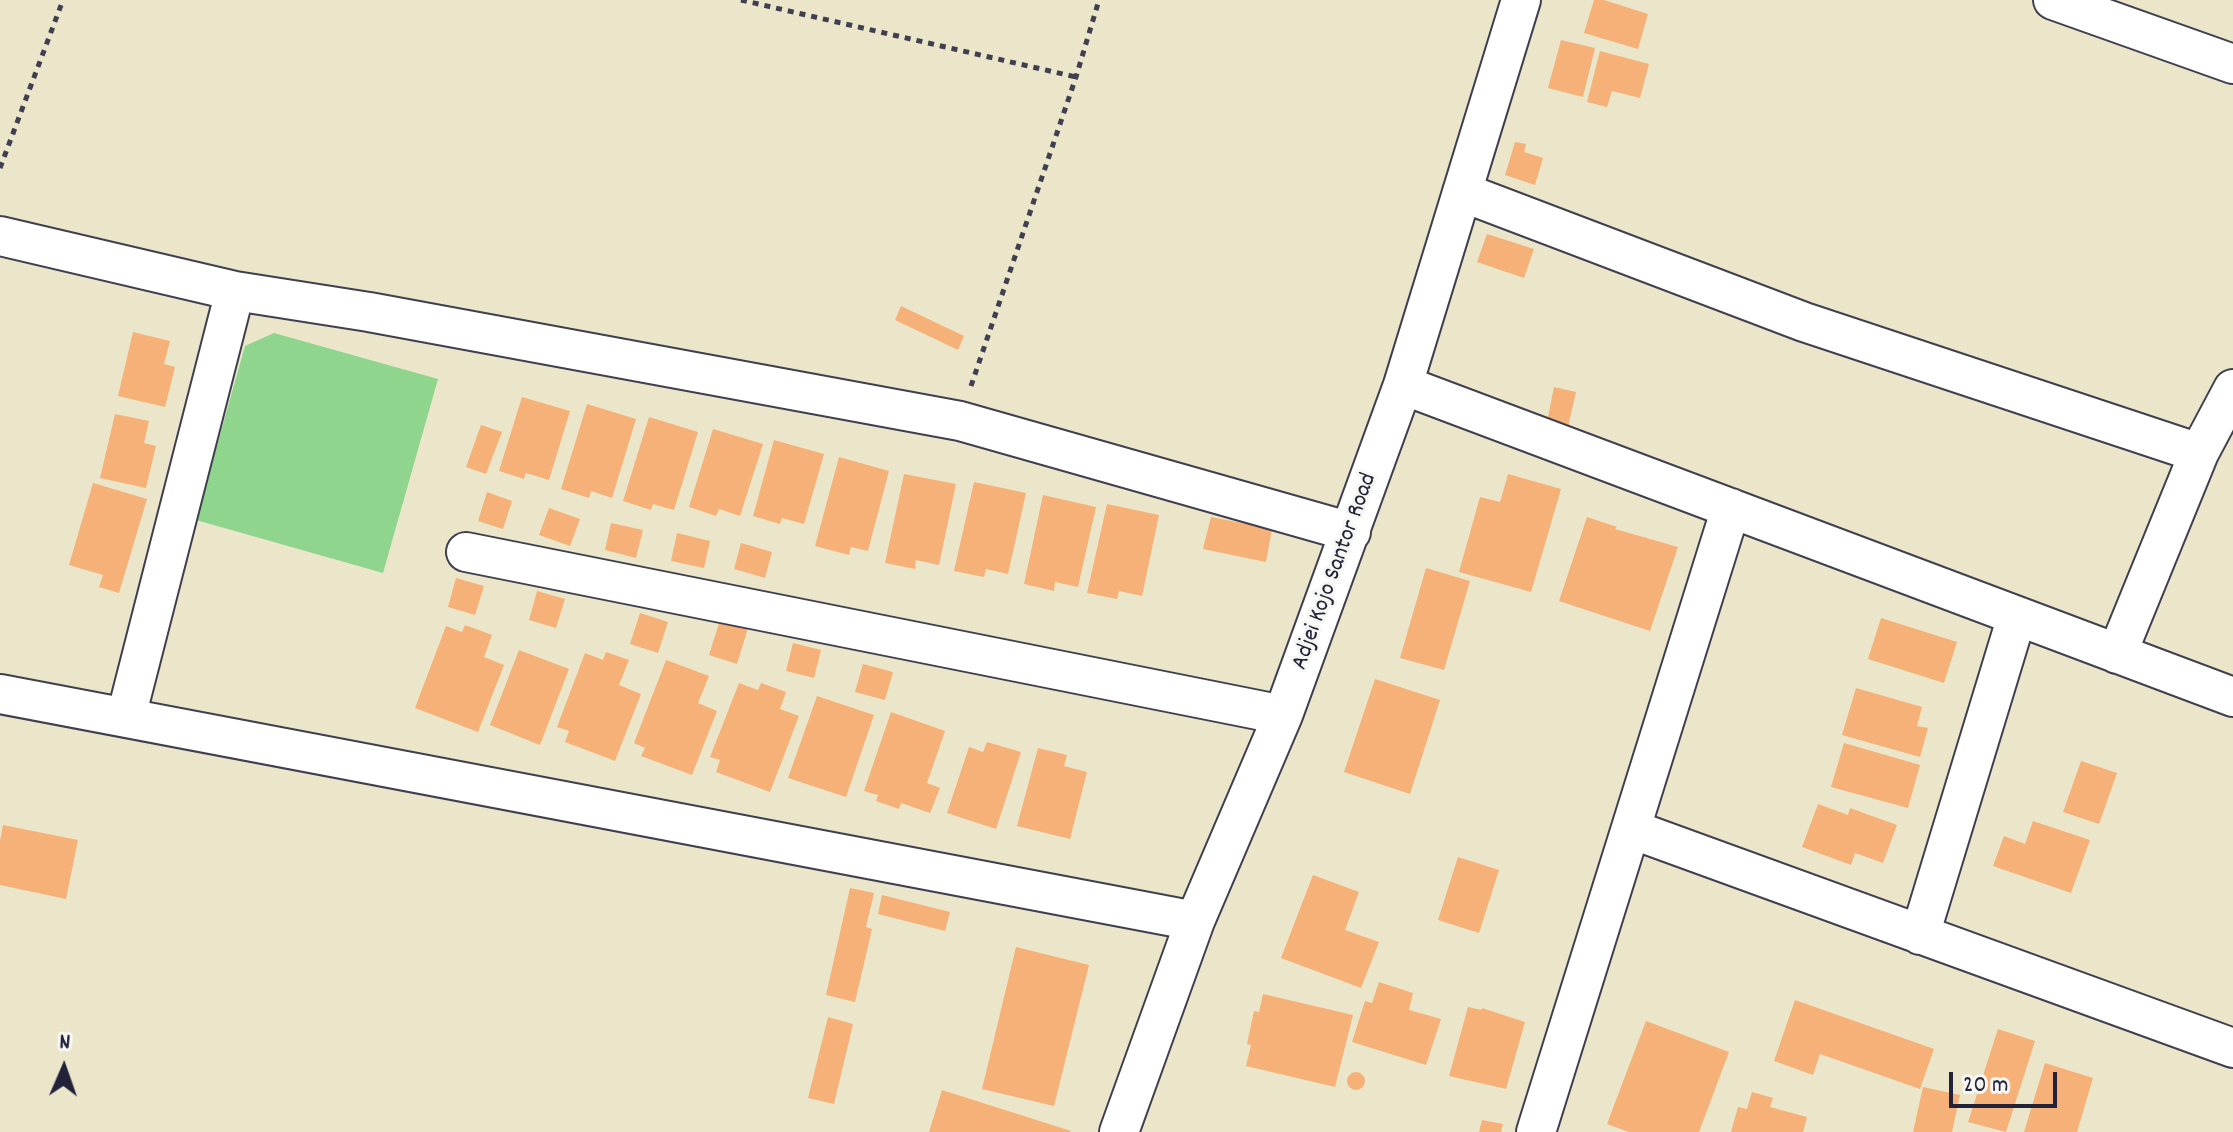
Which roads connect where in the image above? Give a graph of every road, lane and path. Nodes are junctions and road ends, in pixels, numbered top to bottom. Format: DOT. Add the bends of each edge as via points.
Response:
graph roads {
  1 [pos="63,0"];
  2 [pos="741,0"];
  3 [pos="1099,0"];
  4 [pos="1521,0"];
  5 [pos="2053,0"];
  6 [pos="2233,64"];
  7 [pos="1076,77"];
  8 [pos="0,168"];
  9 [pos="1462,192"];
  10 [pos="0,236"];
  11 [pos="235,291"];
  12 [pos="1403,385"];
  13 [pos="2233,389"];
  14 [pos="960,421"];
  15 [pos="2199,453"];
  16 [pos="1731,508"];
  17 [pos="1351,532"];
  18 [pos="466,552"];
  19 [pos="2017,616"];
  20 [pos="2117,654"];
  21 [pos="0,694"];
  22 [pos="2233,697"];
  23 [pos="1283,715"];
  24 [pos="126,717"];
  25 [pos="1631,829"];
  26 [pos="1195,921"];
  27 [pos="1920,935"];
  28 [pos="2233,1048"];
  29 [pos="1119,1132"];
  30 [pos="1536,1132"];
  1 -- 8 [label="path"];
  2 -- 7 [label="path"];
  3 -- 7 [label="path"];
  4 -- 9 [label="street, Adjei Kojo Santor Road"];
  5 -- 6 [label="street"];
  7 -- 14 [label="path"];
  9 -- 12 [label="street, Adjei Kojo Santor Road"];
  9 -- 15 [label="street" via="1804,322"];
  10 -- 11 [label="street"];
  11 -- 14 [label="street"];
  11 -- 24 [label="street"];
  12 -- 16 [label="street"];
  12 -- 17 [label="street, Adjei Kojo Santor Road"];
  13 -- 15 [label="street"];
  14 -- 17 [label="street"];
  15 -- 20 [label="street"];
  16 -- 19 [label="street"];
  16 -- 25 [label="street"];
  17 -- 23 [label="street, Adjei Kojo Santor Road"];
  18 -- 23 [label="street"];
  19 -- 20 [label="street"];
  19 -- 27 [label="street"];
  20 -- 22 [label="street"];
  21 -- 24 [label="street"];
  23 -- 26 [label="street, Adjei Kojo Santor Road"];
  24 -- 26 [label="street"];
  25 -- 27 [label="street"];
  25 -- 30 [label="street"];
  26 -- 29 [label="street, Adjei Kojo Santor Road"];
  27 -- 28 [label="street"];
}
